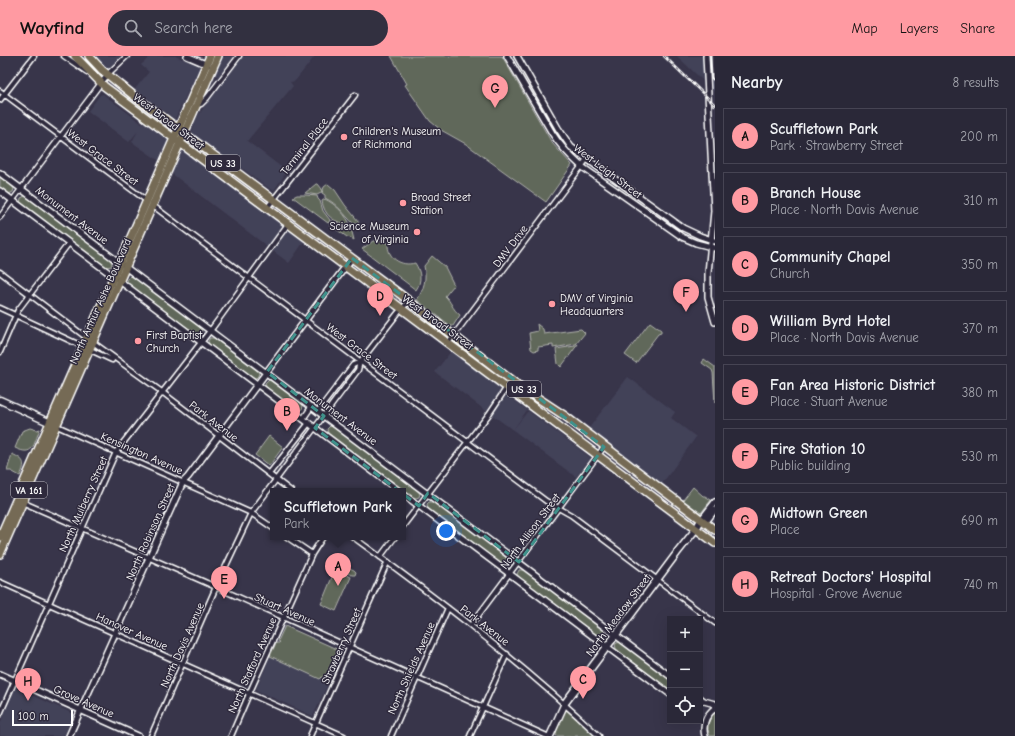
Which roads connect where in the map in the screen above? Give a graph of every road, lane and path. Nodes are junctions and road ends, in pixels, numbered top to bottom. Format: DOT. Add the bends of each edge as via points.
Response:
graph roads {
  1 [pos="34,56"];
  2 [pos="64,56"];
  3 [pos="75,56"];
  4 [pos="89,56"];
  5 [pos="127,56"];
  6 [pos="187,56"];
  7 [pos="210,56"];
  8 [pos="218,56"];
  9 [pos="239,56"];
  10 [pos="507,56"];
  11 [pos="517,56"];
  12 [pos="706,58"];
  13 [pos="714,58"];
  14 [pos="210,66"];
  15 [pos="108,75"];
  16 [pos="715,77"];
  17 [pos="98,81"];
  18 [pos="203,82"];
  19 [pos="217,85"];
  20 [pos="0,91"];
  21 [pos="5,94"];
  22 [pos="355,95"];
  23 [pos="0,100"];
  24 [pos="196,106"];
  25 [pos="181,131"];
  26 [pos="61,136"];
  27 [pos="177,141"];
  28 [pos="586,159"];
  29 [pos="581,166"];
  30 [pos="0,173"];
  31 [pos="22,189"];
  32 [pos="0,192"];
  33 [pos="12,201"];
  34 [pos="146,201"];
  35 [pos="273,201"];
  36 [pos="153,206"];
  37 [pos="267,209"];
  38 [pos="0,217"];
  39 [pos="288,224"];
  40 [pos="713,240"];
  41 [pos="69,243"];
  42 [pos="713,248"];
  43 [pos="352,258"];
  44 [pos="119,262"];
  45 [pos="127,267"];
  46 [pos="346,267"];
  47 [pos="0,272"];
  48 [pos="113,277"];
  49 [pos="249,278"];
  50 [pos="120,282"];
  51 [pos="30,295"];
  52 [pos="409,302"];
  53 [pos="0,308"];
  54 [pos="401,309"];
  55 [pos="16,316"];
  56 [pos="306,320"];
  57 [pos="715,322"];
  58 [pos="210,330"];
  59 [pos="453,336"];
  60 [pos="87,338"];
  61 [pos="201,342"];
  62 [pos="447,344"];
  63 [pos="83,345"];
  64 [pos="92,346"];
  65 [pos="0,352"];
  66 [pos="360,362"];
  67 [pos="267,372"];
  68 [pos="257,385"];
  69 [pos="507,387"];
  70 [pos="162,392"];
  71 [pos="0,400"];
  72 [pos="312,406"];
  73 [pos="318,411"];
  74 [pos="324,416"];
  75 [pos="302,419"];
  76 [pos="50,422"];
  77 [pos="308,423"];
  78 [pos="57,426"];
  79 [pos="315,428"];
  80 [pos="219,436"];
  81 [pos="468,442"];
  82 [pos="604,447"];
  83 [pos="116,452"];
  84 [pos="598,456"];
  85 [pos="269,474"];
  86 [pos="275,479"];
  87 [pos="183,482"];
  88 [pos="287,488"];
  89 [pos="395,488"];
  90 [pos="428,493"];
  91 [pos="406,496"];
  92 [pos="20,501"];
  93 [pos="715,502"];
  94 [pos="418,506"];
  95 [pos="558,508"];
  96 [pos="715,510"];
  97 [pos="251,513"];
  98 [pos="703,521"];
  99 [pos="406,522"];
  100 [pos="270,526"];
  101 [pos="83,528"];
  102 [pos="696,529"];
  103 [pos="715,530"];
  104 [pos="0,537"];
  105 [pos="291,540"];
  106 [pos="321,540"];
  107 [pos="357,540"];
  108 [pos="393,540"];
  109 [pos="715,543"];
  110 [pos="0,554"];
  111 [pos="312,554"];
  112 [pos="149,557"];
  113 [pos="380,557"];
  114 [pos="518,562"];
  115 [pos="387,563"];
  116 [pos="509,574"];
  117 [pos="657,579"];
  118 [pos="0,582"];
  119 [pos="216,587"];
  120 [pos="50,604"];
  121 [pos="448,608"];
  122 [pos="283,618"];
  123 [pos="715,623"];
  124 [pos="471,625"];
  125 [pos="115,633"];
  126 [pos="616,635"];
  127 [pos="607,647"];
  128 [pos="350,648"];
  129 [pos="507,654"];
  130 [pos="184,663"];
  131 [pos="0,674"];
  132 [pos="667,674"];
  133 [pos="417,678"];
  134 [pos="15,681"];
  135 [pos="667,692"];
  136 [pos="249,694"];
  137 [pos="703,700"];
  138 [pos="565,703"];
  139 [pos="715,704"];
  140 [pos="483,707"];
  141 [pos="715,708"];
  142 [pos="81,710"];
  143 [pos="0,714"];
  144 [pos="316,724"];
  145 [pos="702,724"];
  146 [pos="704,727"];
  147 [pos="704,735"];
  148 [pos="69,736"];
  149 [pos="138,736"];
  150 [pos="151,736"];
  151 [pos="231,736"];
  152 [pos="310,736"];
  153 [pos="344,736"];
  154 [pos="391,736"];
  155 [pos="470,736"];
  156 [pos="547,736"];
  157 [pos="550,736"];
  158 [pos="598,736"];
  1 -- 21 [label="street"];
  2 -- 17 [label="street"];
  3 -- 17 [label="main road, West Broad Street / US 33"];
  4 -- 15 [label="main road, West Broad Street / US 33"];
  5 -- 15 [label="street"];
  6 -- 14 [label="street"];
  7 -- 14 [label="main road, North Arthur Ashe Boulevard / VA 161"];
  8 -- 14 [label="main road, North Arthur Ashe Boulevard / VA 161"];
  9 -- 19 [label="street"];
  10 -- 29 [label="street, West Leigh Street" via="559,144"];
  11 -- 28 [label="street, West Leigh Street" via="565,138 576,152"];
  12 -- 13 [label="street"];
  12 -- 40 [label="street" via="714,211"];
  13 -- 16 [label="street"];
  14 -- 18 [label="main road, North Arthur Ashe Boulevard / VA 161"];
  15 -- 17 [label="street"];
  15 -- 25 [label="main road, West Broad Street / US 33"];
  17 -- 26 [label="street"];
  17 -- 27 [label="main road, West Broad Street / US 33"];
  18 -- 19 [label="street" via="212,86"];
  18 -- 24 [label="main road, North Arthur Ashe Boulevard / VA 161"];
  18 -- 25 [label="main road, North Arthur Ashe Boulevard / VA 161"];
  19 -- 24 [label="street" via="204,101"];
  20 -- 21 [label="street, West Grace Street"];
  21 -- 23 [label="street"];
  21 -- 26 [label="street, West Grace Street"];
  22 -- 35 [label="street, Terminal Place"];
  24 -- 25 [label="main road, North Arthur Ashe Boulevard / VA 161"];
  25 -- 27 [label="main road, North Arthur Ashe Boulevard / VA 161"];
  25 -- 35 [label="main road, West Broad Street / US 33"];
  26 -- 31 [label="street"];
  26 -- 34 [label="street, West Grace Street"];
  27 -- 34 [label="main road, North Arthur Ashe Boulevard / VA 161"];
  27 -- 36 [label="main road, North Arthur Ashe Boulevard / VA 161"];
  27 -- 37 [label="main road, West Broad Street / US 33"];
  28 -- 29 [label="street, DMV Drive"];
  28 -- 40 [label="street, West Leigh Street" via="683,228"];
  29 -- 42 [label="street, West Leigh Street" via="682,237"];
  29 -- 59 [label="street, DMV Drive"];
  30 -- 31 [label="street, Monument Avenue"];
  31 -- 33 [label="street"];
  31 -- 44 [label="street, Monument Avenue"];
  32 -- 33 [label="street"];
  33 -- 38 [label="street"];
  33 -- 41 [label="street"];
  34 -- 36 [label="street, West Grace Street"];
  34 -- 44 [label="main road, North Arthur Ashe Boulevard / VA 161"];
  35 -- 37 [label="street, Terminal Place"];
  35 -- 43 [label="main road, West Broad Street / US 33"];
  36 -- 45 [label="main road, North Arthur Ashe Boulevard / VA 161"];
  36 -- 49 [label="street, West Grace Street"];
  37 -- 39 [label="main road, West Broad Street / US 33"];
  39 -- 46 [label="main road, West Broad Street / US 33"];
  39 -- 49 [label="street, North Mulberry Street"];
  40 -- 42 [label="street"];
  41 -- 48 [label="street"];
  41 -- 51 [label="street"];
  42 -- 57 [label="street" via="708,272 708,297"];
  43 -- 46 [label="street, North Robinson Street"];
  43 -- 52 [label="main road, West Broad Street / US 33"];
  44 -- 45 [label="street, Monument Avenue"];
  44 -- 48 [label="main road, North Arthur Ashe Boulevard / VA 161"];
  45 -- 50 [label="main road, North Arthur Ashe Boulevard / VA 161"];
  45 -- 58 [label="street, Monument Avenue"];
  46 -- 54 [label="main road, West Broad Street / US 33"];
  46 -- 56 [label="street, North Robinson Street"];
  47 -- 51 [label="street, Park Avenue"];
  48 -- 50 [label="street"];
  48 -- 60 [label="main road, North Arthur Ashe Boulevard / VA 161"];
  49 -- 56 [label="street, West Grace Street"];
  49 -- 58 [label="street, North Mulberry Street"];
  50 -- 61 [label="street"];
  50 -- 64 [label="main road, North Arthur Ashe Boulevard / VA 161"];
  51 -- 55 [label="street"];
  51 -- 60 [label="street, Park Avenue"];
  52 -- 54 [label="street, North Davis Avenue"];
  52 -- 59 [label="main road, West Broad Street / US 33"];
  53 -- 55 [label="street"];
  54 -- 62 [label="main road, West Broad Street / US 33"];
  54 -- 66 [label="street, North Davis Avenue"];
  55 -- 63 [label="street"];
  55 -- 65 [label="street"];
  56 -- 66 [label="street, West Grace Street"];
  56 -- 67 [label="street, North Robinson Street"];
  58 -- 61 [label="street, North Mulberry Street"];
  58 -- 67 [label="street, Monument Avenue"];
  59 -- 62 [label="street, DMV Drive"];
  59 -- 82 [label="main road, West Broad Street / US 33"];
  60 -- 63 [label="main road, North Arthur Ashe Boulevard / VA 161"];
  60 -- 64 [label="street, Park Avenue"];
  61 -- 68 [label="street"];
  61 -- 70 [label="street, North Mulberry Street"];
  62 -- 69 [label="main road, West Broad Street / US 33"];
  63 -- 64 [label="street"];
  63 -- 76 [label="main road, North Arthur Ashe Boulevard / VA 161"];
  64 -- 70 [label="street, Park Avenue"];
  64 -- 78 [label="main road, North Arthur Ashe Boulevard / VA 161"];
  66 -- 73 [label="street, North Davis Avenue" via="353,365"];
  66 -- 74 [label="street, North Davis Avenue" via="358,370"];
  66 -- 81 [label="street, West Grace Street"];
  67 -- 68 [label="street, North Robinson Street"];
  67 -- 72 [label="street, Monument Avenue"];
  68 -- 75 [label="street"];
  68 -- 80 [label="street, North Robinson Street"];
  69 -- 81 [label="street"];
  69 -- 84 [label="main road, West Broad Street / US 33"];
  70 -- 80 [label="street, Park Avenue"];
  70 -- 83 [label="street, North Mulberry Street"];
  71 -- 76 [label="main road, Kensington Avenue"];
  72 -- 73 [label="street, Monument Avenue"];
  72 -- 75 [label="street"];
  73 -- 74 [label="street, Monument Avenue"];
  74 -- 79 [label="street, North Davis Avenue"];
  74 -- 90 [label="street, Monument Avenue"];
  75 -- 77 [label="street"];
  76 -- 78 [label="main road, Kensington Avenue"];
  76 -- 92 [label="main road, North Arthur Ashe Boulevard / VA 161"];
  77 -- 79 [label="street"];
  77 -- 85 [label="street"];
  78 -- 83 [label="street, Kensington Avenue"];
  78 -- 92 [label="main road, North Arthur Ashe Boulevard / VA 161"];
  79 -- 86 [label="street, North Davis Avenue"];
  79 -- 89 [label="street"];
  80 -- 85 [label="street, Park Avenue"];
  80 -- 87 [label="street, North Robinson Street"];
  81 -- 90 [label="street"];
  81 -- 95 [label="street, West Grace Street"];
  82 -- 84 [label="street, North Allison Street"];
  82 -- 98 [label="main road, West Broad Street / US 33"];
  83 -- 87 [label="street, Kensington Avenue"];
  83 -- 101 [label="street, North Mulberry Street"];
  84 -- 95 [label="street, North Allison Street"];
  84 -- 102 [label="main road, West Broad Street / US 33"];
  85 -- 86 [label="street, Park Avenue"];
  86 -- 88 [label="street, Park Avenue"];
  86 -- 97 [label="street, North Davis Avenue"];
  87 -- 97 [label="street, Kensington Avenue"];
  87 -- 112 [label="street, North Robinson Street"];
  90 -- 94 [label="street"];
  90 -- 114 [label="street, Monument Avenue"];
  91 -- 94 [label="street"];
  92 -- 101 [label="street, Stuart Avenue"];
  92 -- 104 [label="main road, North Arthur Ashe Boulevard / VA 161"];
  92 -- 110 [label="main road, North Arthur Ashe Boulevard / VA 161"];
  93 -- 98 [label="street, North Meadow Street"];
  94 -- 99 [label="street"];
  94 -- 116 [label="street"];
  95 -- 114 [label="street, North Allison Street"];
  95 -- 117 [label="street, West Grace Street"];
  96 -- 98 [label="street, North Meadow Street"];
  97 -- 100 [label="street, Kensington Avenue"];
  97 -- 119 [label="street, North Davis Avenue"];
  98 -- 102 [label="main road, North Meadow Street"];
  98 -- 103 [label="main road, West Broad Street / US 33"];
  101 -- 112 [label="street, Stuart Avenue"];
  101 -- 120 [label="street, North Mulberry Street"];
  102 -- 109 [label="main road, West Broad Street / US 33"];
  102 -- 117 [label="main road, North Meadow Street"];
  105 -- 111 [label="street"];
  106 -- 111 [label="street, North Stafford Avenue"];
  107 -- 113 [label="street, Park Avenue"];
  108 -- 113 [label="street"];
  111 -- 122 [label="street, North Stafford Avenue"];
  112 -- 119 [label="street, Stuart Avenue"];
  112 -- 125 [label="street, North Robinson Street"];
  113 -- 115 [label="street, Park Avenue"];
  114 -- 116 [label="street, North Allison Street"];
  114 -- 126 [label="street, Monument Avenue"];
  115 -- 121 [label="street, Park Avenue"];
  115 -- 128 [label="street, Strawberry Street"];
  116 -- 124 [label="street, North Allison Street"];
  116 -- 127 [label="street"];
  117 -- 123 [label="street, West Grace Street"];
  117 -- 126 [label="main road, North Meadow Street"];
  118 -- 120 [label="street, Hanover Avenue"];
  119 -- 122 [label="street, Stuart Avenue"];
  119 -- 130 [label="street, North Davis Avenue"];
  120 -- 125 [label="street, Hanover Avenue"];
  120 -- 134 [label="street, North Mulberry Street"];
  121 -- 124 [label="street, Park Avenue"];
  121 -- 133 [label="street, North Shields Avenue"];
  122 -- 128 [label="street, Stuart Avenue"];
  122 -- 136 [label="street, North Stafford Avenue"];
  124 -- 129 [label="street, Park Avenue"];
  125 -- 130 [label="street, Hanover Avenue"];
  125 -- 142 [label="street, North Robinson Street"];
  126 -- 127 [label="main road, North Meadow Street"];
  126 -- 132 [label="street, Monument Avenue"];
  127 -- 135 [label="street"];
  127 -- 138 [label="main road, North Meadow Street"];
  128 -- 133 [label="street, Stuart Avenue"];
  128 -- 144 [label="street, Strawberry Street"];
  129 -- 138 [label="street, Park Avenue"];
  129 -- 140 [label="street"];
  130 -- 136 [label="street, Hanover Avenue"];
  130 -- 150 [label="street, North Davis Avenue"];
  131 -- 134 [label="street, Grove Avenue"];
  133 -- 140 [label="street, Stuart Avenue"];
  133 -- 154 [label="street, North Shields Avenue"];
  134 -- 142 [label="street, Grove Avenue"];
  134 -- 143 [label="street, North Mulberry Street"];
  136 -- 144 [label="street, Hanover Avenue"];
  136 -- 151 [label="street, North Stafford Avenue"];
  137 -- 139 [label="street"];
  138 -- 157 [label="main road, North Meadow Street"];
  138 -- 158 [label="street, Park Avenue"];
  140 -- 155 [label="street"];
  140 -- 156 [label="street, Stuart Avenue"];
  141 -- 146 [label="street" via="707,717"];
  142 -- 148 [label="street, North Robinson Street"];
  142 -- 149 [label="street, Grove Avenue"];
  144 -- 152 [label="street, Strawberry Street"];
  144 -- 153 [label="street, Hanover Avenue"];
  145 -- 146 [label="street"];
  146 -- 147 [label="street"];
}
